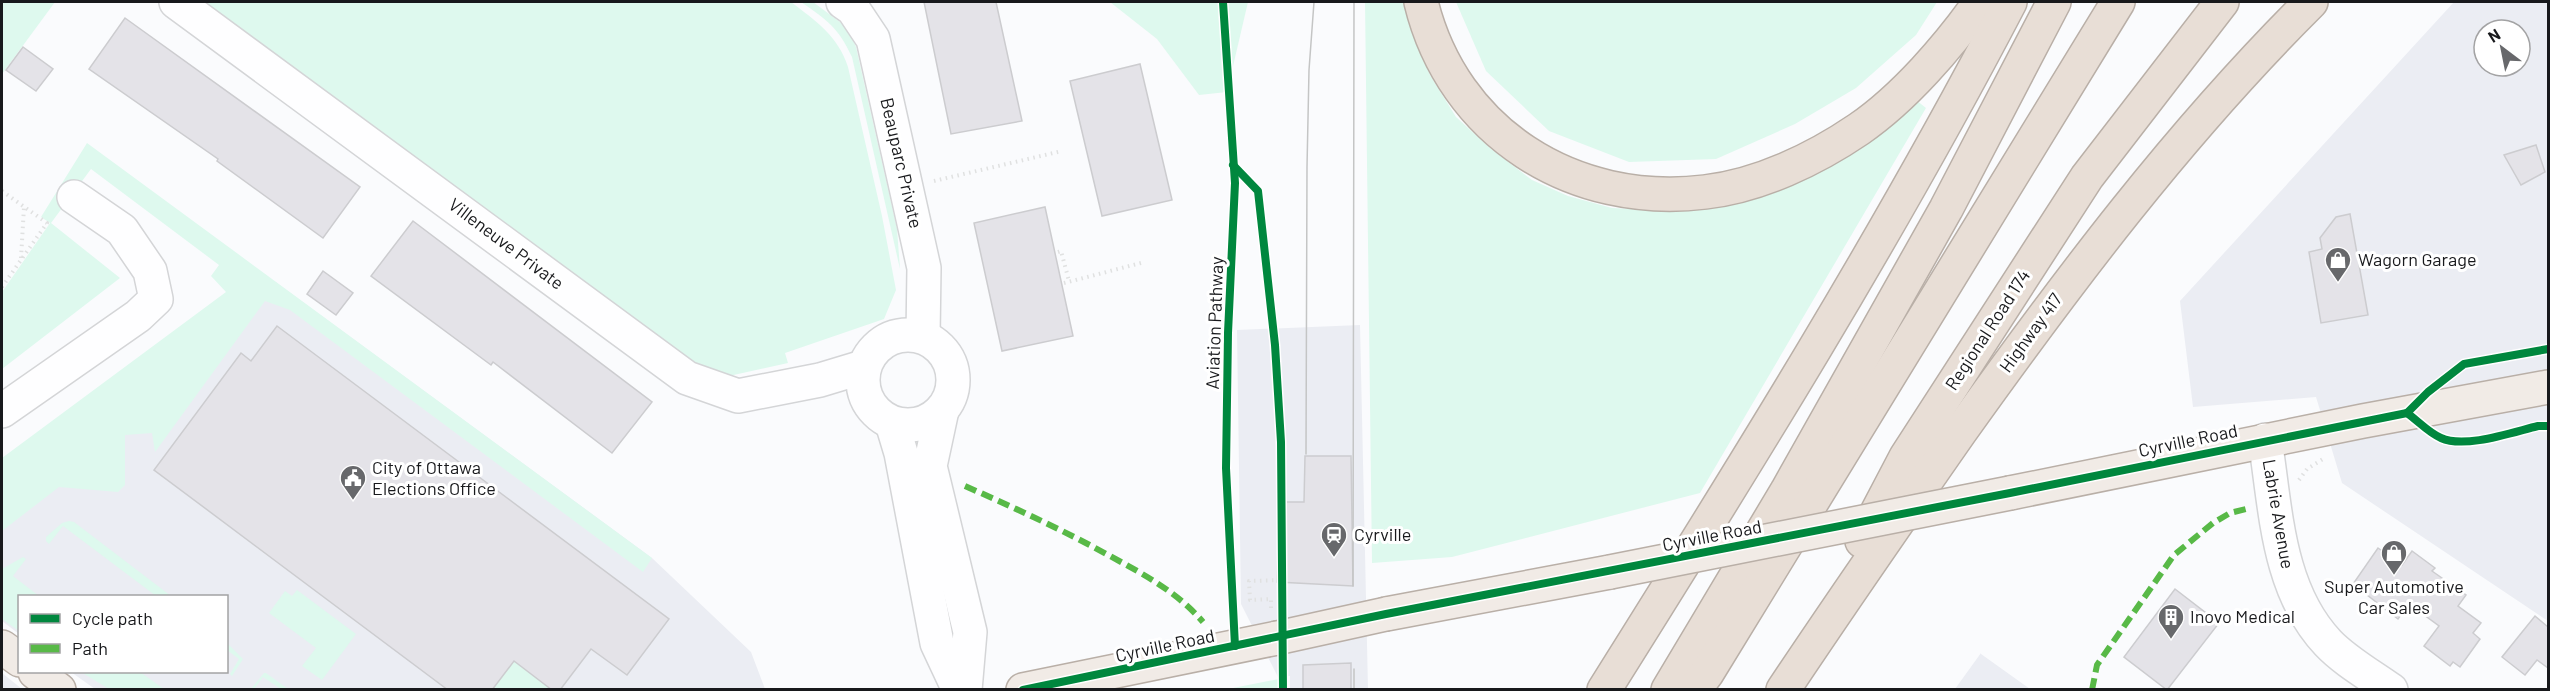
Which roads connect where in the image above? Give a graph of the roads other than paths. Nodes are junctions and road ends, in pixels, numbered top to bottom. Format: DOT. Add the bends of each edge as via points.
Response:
graph roads {
  1 [pos="176,2"];
  2 [pos="843,2"];
  3 [pos="1421,2"];
  4 [pos="1980,2"];
  5 [pos="2010,2"];
  6 [pos="2054,2"];
  7 [pos="2118,2"];
  8 [pos="2222,2"];
  9 [pos="2312,2"];
  10 [pos="74,197"];
  11 [pos="923,336"];
  12 [pos="863,367"];
  13 [pos="2548,387"];
  14 [pos="942,410"];
  15 [pos="2,411"];
  16 [pos="892,423"];
  17 [pos="2265,440"];
  18 [pos="2,646"];
  19 [pos="18,658"];
  20 [pos="36,673"];
  21 [pos="1786,685"];
  22 [pos="59,690"];
  23 [pos="959,690"];
  24 [pos="964,690"];
  25 [pos="1023,690"];
  26 [pos="1604,690"];
  27 [pos="1668,690"];
  28 [pos="1694,690"];
  29 [pos="2391,690"];
  1 -- 12 [label="street, Villeneuve Private" via="687,378 738,396"];
  2 -- 11 [label="street, Beauparc Private" via="853,9 873,39 924,268"];
  3 -- 4 [label="highway" via="1439,50 1456,80 1479,112 1517,147 1560,172 1616,190 1680,194 1707,192 1771,174 1860,129 1910,84"];
  5 -- 26 [label="highway" via="1858,278"];
  6 -- 27 [label="highway" via="1946,209 1787,491"];
  7 -- 28 [label="highway"];
  8 -- 21 [label="highway, Regional Road 174" via="2087,177 1998,312 1906,457"];
  9 -- 21 [label="highway, Highway 417" via="2170,155 2064,287"];
  10 -- 15 [label="street" via="122,230 150,271 156,299 138,316"];
  11 -- 12 [label="street" via="905,334 888,338 873,349"];
  11 -- 14 [label="street" via="938,345 949,360 953,377 951,395"];
  12 -- 16 [label="street" via="866,399 877,414"];
  13 -- 17 [label="main road, Cyrville Road"];
  14 -- 16 [label="street" via="927,421 910,425"];
  14 -- 24 [label="street" via="930,466 970,633"];
  16 -- 23 [label="street" via="937,643"];
  17 -- 25 [label="main road, Cyrville Road, bridge" via="1386,614 1274,623"];
  17 -- 29 [label="street, Labrie Avenue" via="2280,537 2296,594 2312,623 2330,644"];
  18 -- 19 [label="main road"];
  20 -- 22 [label="main road"];
}
